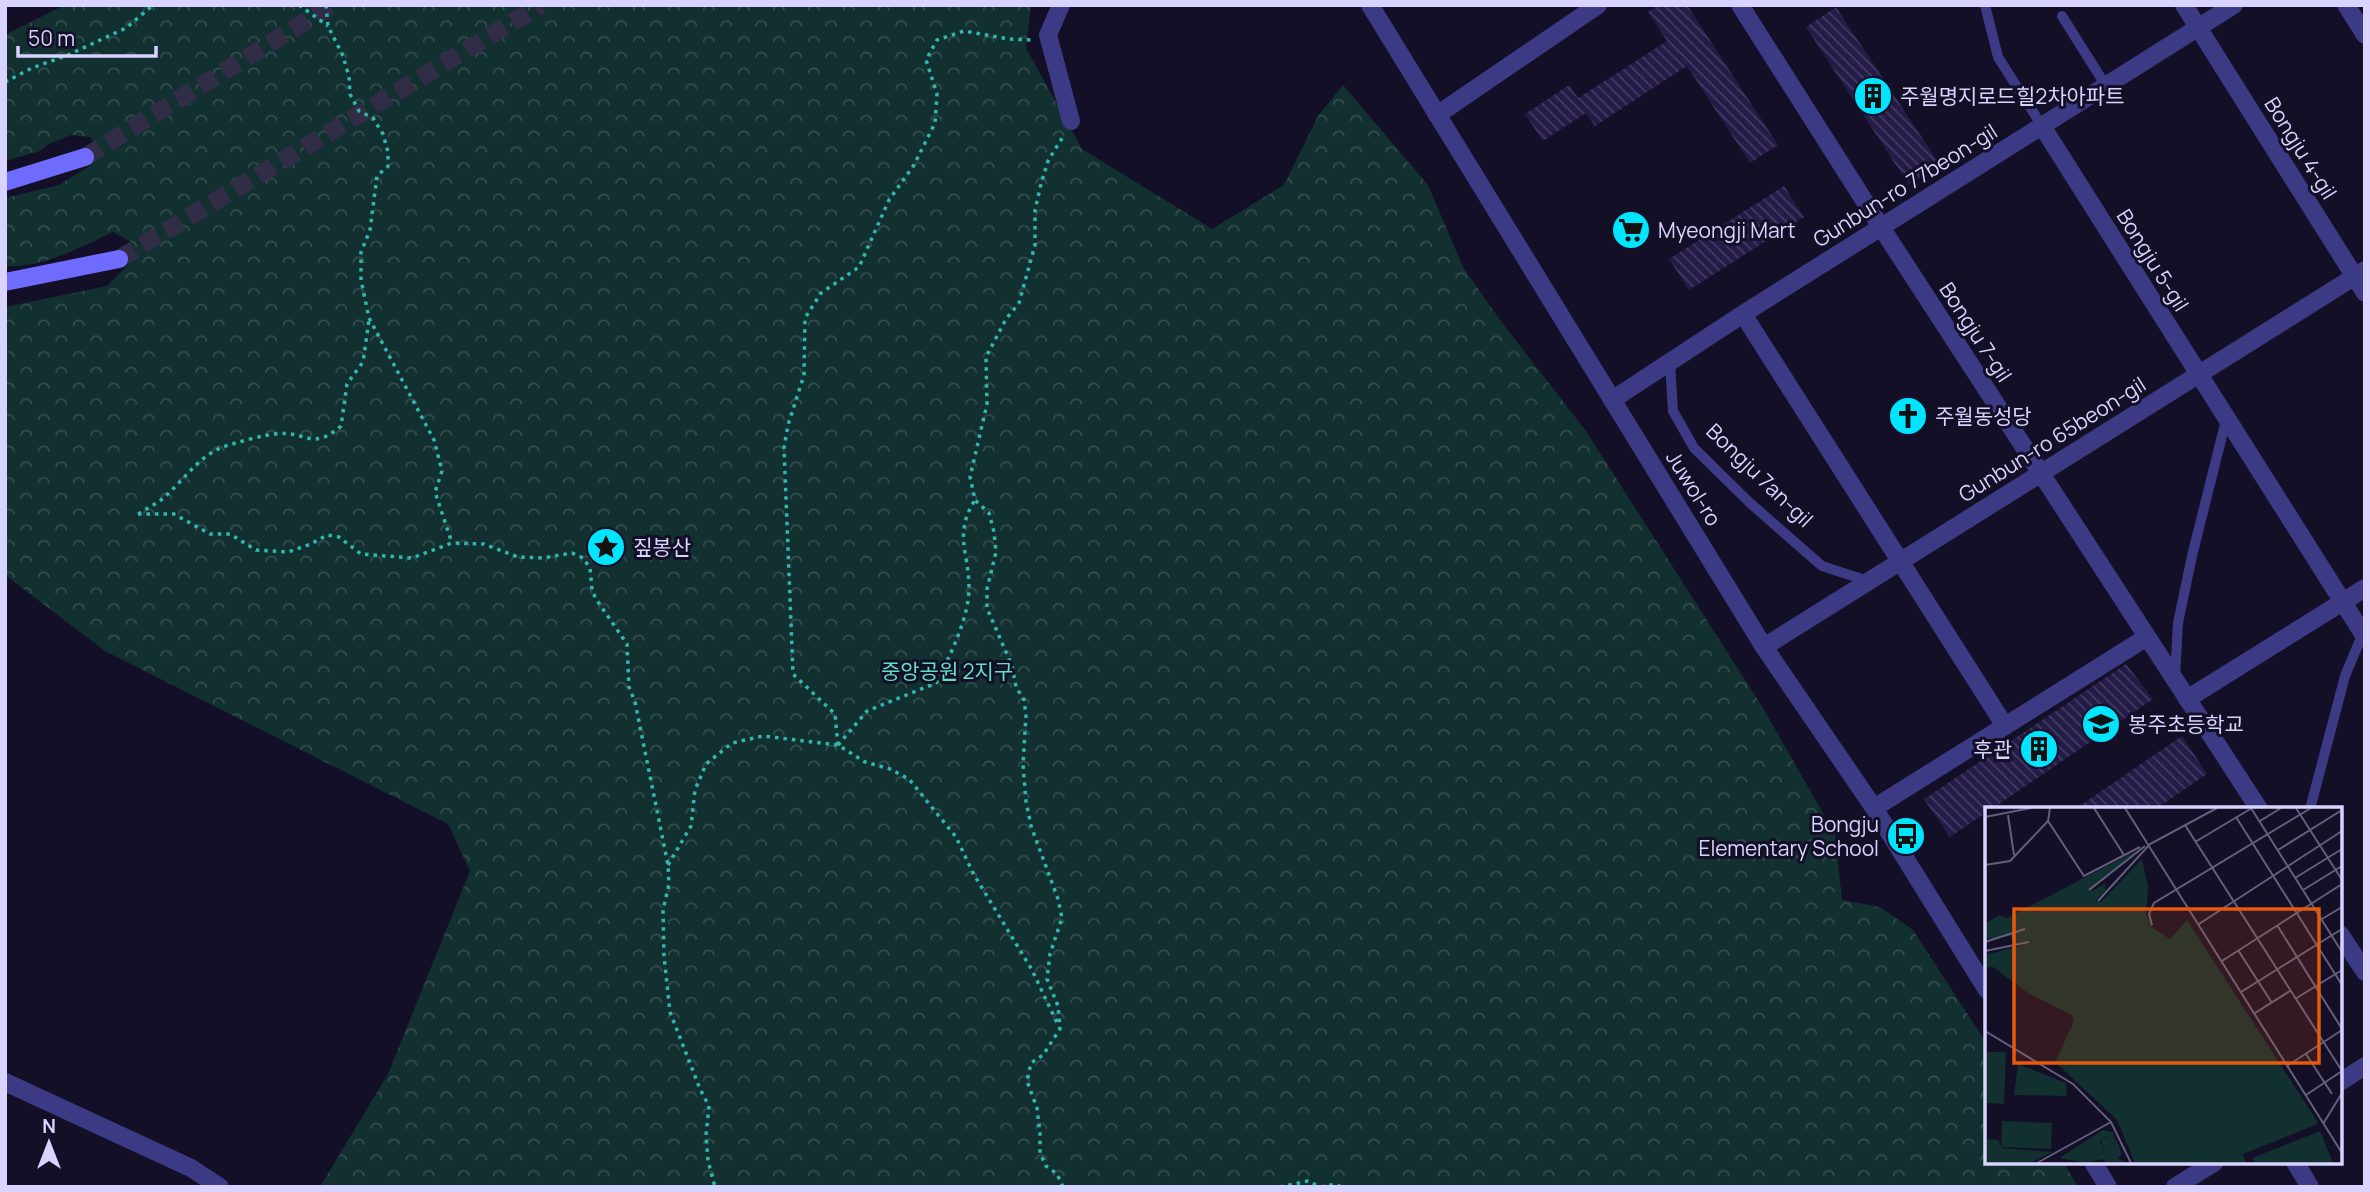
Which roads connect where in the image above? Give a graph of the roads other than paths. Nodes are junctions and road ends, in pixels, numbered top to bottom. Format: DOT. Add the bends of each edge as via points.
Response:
graph roads {
  1 [pos="1061,5"];
  2 [pos="1370,5"];
  3 [pos="1740,5"];
  4 [pos="1985,5"];
  5 [pos="2184,5"];
  6 [pos="2234,5"];
  7 [pos="2346,5"];
  8 [pos="1589,8"];
  9 [pos="2062,16"];
  10 [pos="2198,27"];
  11 [pos="2365,35"];
  12 [pos="2106,86"];
  13 [pos="1437,115"];
  14 [pos="1071,121"];
  15 [pos="2042,126"];
  16 [pos="85,157"];
  17 [pos="5,182"];
  18 [pos="1881,227"];
  19 [pos="120,258"];
  20 [pos="2360,273"];
  21 [pos="5,282"];
  22 [pos="2365,293"];
  23 [pos="1743,314"];
  24 [pos="1670,362"];
  25 [pos="2199,374"];
  26 [pos="1612,400"];
  27 [pos="2227,419"];
  28 [pos="2040,473"];
  29 [pos="1900,561"];
  30 [pos="1868,581"];
  31 [pos="2365,588"];
  32 [pos="2343,602"];
  33 [pos="2364,635"];
  34 [pos="2147,637"];
  35 [pos="1764,647"];
  36 [pos="2175,680"];
  37 [pos="2187,699"];
  38 [pos="2005,726"];
  39 [pos="2258,807"];
  40 [pos="2311,807"];
  41 [pos="1874,808"];
  42 [pos="2342,937"];
  43 [pos="2365,972"];
  44 [pos="1985,987"];
  45 [pos="2364,1067"];
  46 [pos="2342,1079"];
  47 [pos="5,1082"];
  48 [pos="2094,1164"];
  49 [pos="2212,1164"];
  50 [pos="2296,1164"];
  51 [pos="220,1187"];
  52 [pos="2108,1187"];
  53 [pos="2175,1187"];
  54 [pos="2310,1187"];
  1 -- 14 [label="street" via="1048,35"];
  2 -- 13 [label="street, Juwol-ro"];
  3 -- 18 [label="street, Bongju 7-gil"];
  4 -- 15 [label="lane" via="1998,57"];
  5 -- 10 [label="street, Bongju 4-gil"];
  6 -- 10 [label="street, Gunbun-ro 77beon-gil"];
  7 -- 11 [label="street"];
  8 -- 13 [label="street"];
  9 -- 12 [label="lane"];
  10 -- 12 [label="street, Gunbun-ro 77beon-gil"];
  10 -- 20 [label="street, Bongju 4-gil"];
  12 -- 15 [label="street, Gunbun-ro 77beon-gil"];
  13 -- 26 [label="street, Juwol-ro"];
  15 -- 18 [label="street, Gunbun-ro 77beon-gil"];
  15 -- 25 [label="street, Bongju 5-gil"];
  16 -- 17 [label="main road"];
  18 -- 23 [label="street, Gunbun-ro 77beon-gil"];
  18 -- 28 [label="street, Bongju 7-gil"];
  19 -- 21 [label="main road"];
  20 -- 22 [label="street, Bongju 4-gil"];
  20 -- 25 [label="street, Gunbun-ro 65beon-gil"];
  23 -- 24 [label="street, Gunbun-ro 77beon-gil"];
  23 -- 29 [label="street"];
  24 -- 26 [label="street, Gunbun-ro 77beon-gil"];
  24 -- 30 [label="lane, Bongju 7an-gil" via="1674,411 1694,448 1822,566"];
  25 -- 27 [label="street, Bongju 5-gil"];
  25 -- 28 [label="street, Gunbun-ro 65beon-gil"];
  26 -- 35 [label="street, Juwol-ro"];
  27 -- 32 [label="street, Bongju 5-gil"];
  27 -- 36 [label="lane" via="2178,623"];
  28 -- 29 [label="street, Gunbun-ro 65beon-gil"];
  28 -- 34 [label="street, Bongju 7-gil"];
  29 -- 30 [label="street, Gunbun-ro 65beon-gil"];
  29 -- 38 [label="street"];
  30 -- 35 [label="street, Gunbun-ro 65beon-gil"];
  31 -- 32 [label="street"];
  32 -- 33 [label="street, Bongju 5-gil"];
  32 -- 37 [label="street"];
  33 -- 40 [label="lane, Bongju 5-gil" via="2345,676"];
  34 -- 36 [label="street, Bongju 7-gil"];
  34 -- 38 [label="street"];
  35 -- 41 [label="street, Juwol-ro"];
  36 -- 37 [label="street, Bongju 7-gil"];
  37 -- 39 [label="street, Bongju 7-gil"];
  38 -- 41 [label="street"];
  41 -- 44 [label="street, Juwol-ro"];
  42 -- 43 [label="street"];
  45 -- 46 [label="street"];
  47 -- 51 [label="street" via="191,1168"];
  48 -- 52 [label="street"];
  49 -- 53 [label="street"];
  50 -- 54 [label="street"];
}
